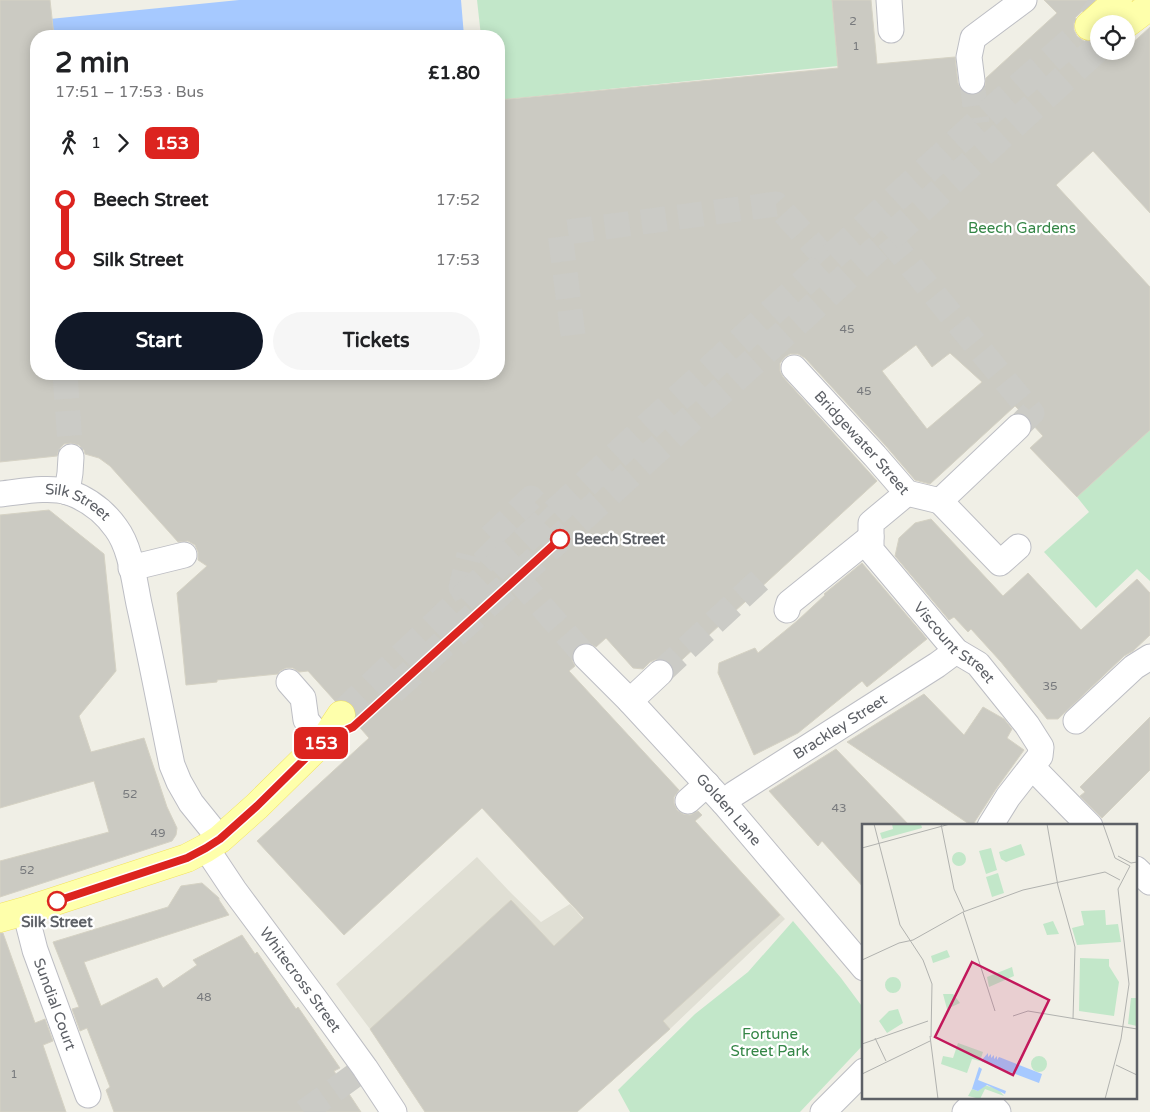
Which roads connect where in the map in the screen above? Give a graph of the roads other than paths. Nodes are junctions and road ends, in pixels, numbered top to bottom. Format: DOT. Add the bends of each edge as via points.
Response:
graph roads {
  1 [pos="889,0"];
  2 [pos="1024,0"];
  3 [pos="1150,6"];
  4 [pos="1106,13"];
  5 [pos="891,30"];
  6 [pos="972,81"];
  7 [pos="794,368"];
  8 [pos="1018,427"];
  9 [pos="71,457"];
  10 [pos="67,492"];
  11 [pos="906,492"];
  12 [pos="0,494"];
  13 [pos="940,501"];
  14 [pos="871,537"];
  15 [pos="1018,547"];
  16 [pos="184,555"];
  17 [pos="131,568"];
  18 [pos="787,610"];
  19 [pos="956,651"];
  20 [pos="586,657"];
  21 [pos="1150,657"];
  22 [pos="660,673"];
  23 [pos="301,687"];
  24 [pos="630,701"];
  25 [pos="347,721"];
  26 [pos="1076,721"];
  27 [pos="324,740"];
  28 [pos="1036,757"];
  29 [pos="707,784"];
  30 [pos="688,801"];
  31 [pos="724,803"];
  32 [pos="991,824"];
  33 [pos="1088,824"];
  34 [pos="213,844"];
  35 [pos="1138,871"];
  36 [pos="1150,882"];
  37 [pos="13,914"];
  38 [pos="862,966"];
  39 [pos="862,1073"];
  40 [pos="88,1095"];
  41 [pos="977,1100"];
  42 [pos="986,1100"];
  43 [pos="394,1112"];
  44 [pos="823,1112"];
  45 [pos="965,1112"];
  46 [pos="998,1112"];
  1 -- 5 [label="street"];
  2 -- 6 [label="street" via="973,38 969,58"];
  3 -- 4 [label="main road"];
  7 -- 11 [label="street, Bridgewater Street"];
  8 -- 13 [label="street"];
  9 -- 10 [label="street"];
  10 -- 12 [label="street, Silk Street" via="45,490"];
  10 -- 17 [label="street, Silk Street" via="100,509 117,529 127,548"];
  11 -- 13 [label="street, Bridgewater Street"];
  11 -- 14 [label="street" via="871,523"];
  13 -- 15 [label="street" via="1000,563"];
  14 -- 18 [label="street" via="789,604"];
  14 -- 19 [label="street, Viscount Street" via="871,550"];
  16 -- 17 [label="street"];
  17 -- 34 [label="street, Silk Street" via="172,765 178,782"];
  19 -- 28 [label="street, Viscount Street" via="978,664 1027,724"];
  19 -- 31 [label="street, Brackley Street"];
  20 -- 24 [label="street, Golden Lane"];
  21 -- 26 [label="street" via="1134,667"];
  22 -- 24 [label="street"];
  23 -- 27 [label="street" via="306,720"];
  24 -- 29 [label="street, Golden Lane"];
  25 -- 27 [label="main road"];
  27 -- 34 [label="main road"];
  28 -- 32 [label="street"];
  28 -- 33 [label="street, Viscount Street"];
  29 -- 30 [label="street"];
  29 -- 31 [label="street, Golden Lane"];
  31 -- 38 [label="street, Golden Lane"];
  34 -- 37 [label="main road" via="187,858"];
  34 -- 43 [label="street, Whitecross Street" via="234,890"];
  35 -- 36 [label="street"];
  37 -- 40 [label="street, Sundial Court" via="35,950"];
  39 -- 44 [label="street"];
  41 -- 45 [label="street"];
  42 -- 46 [label="street"];
}
